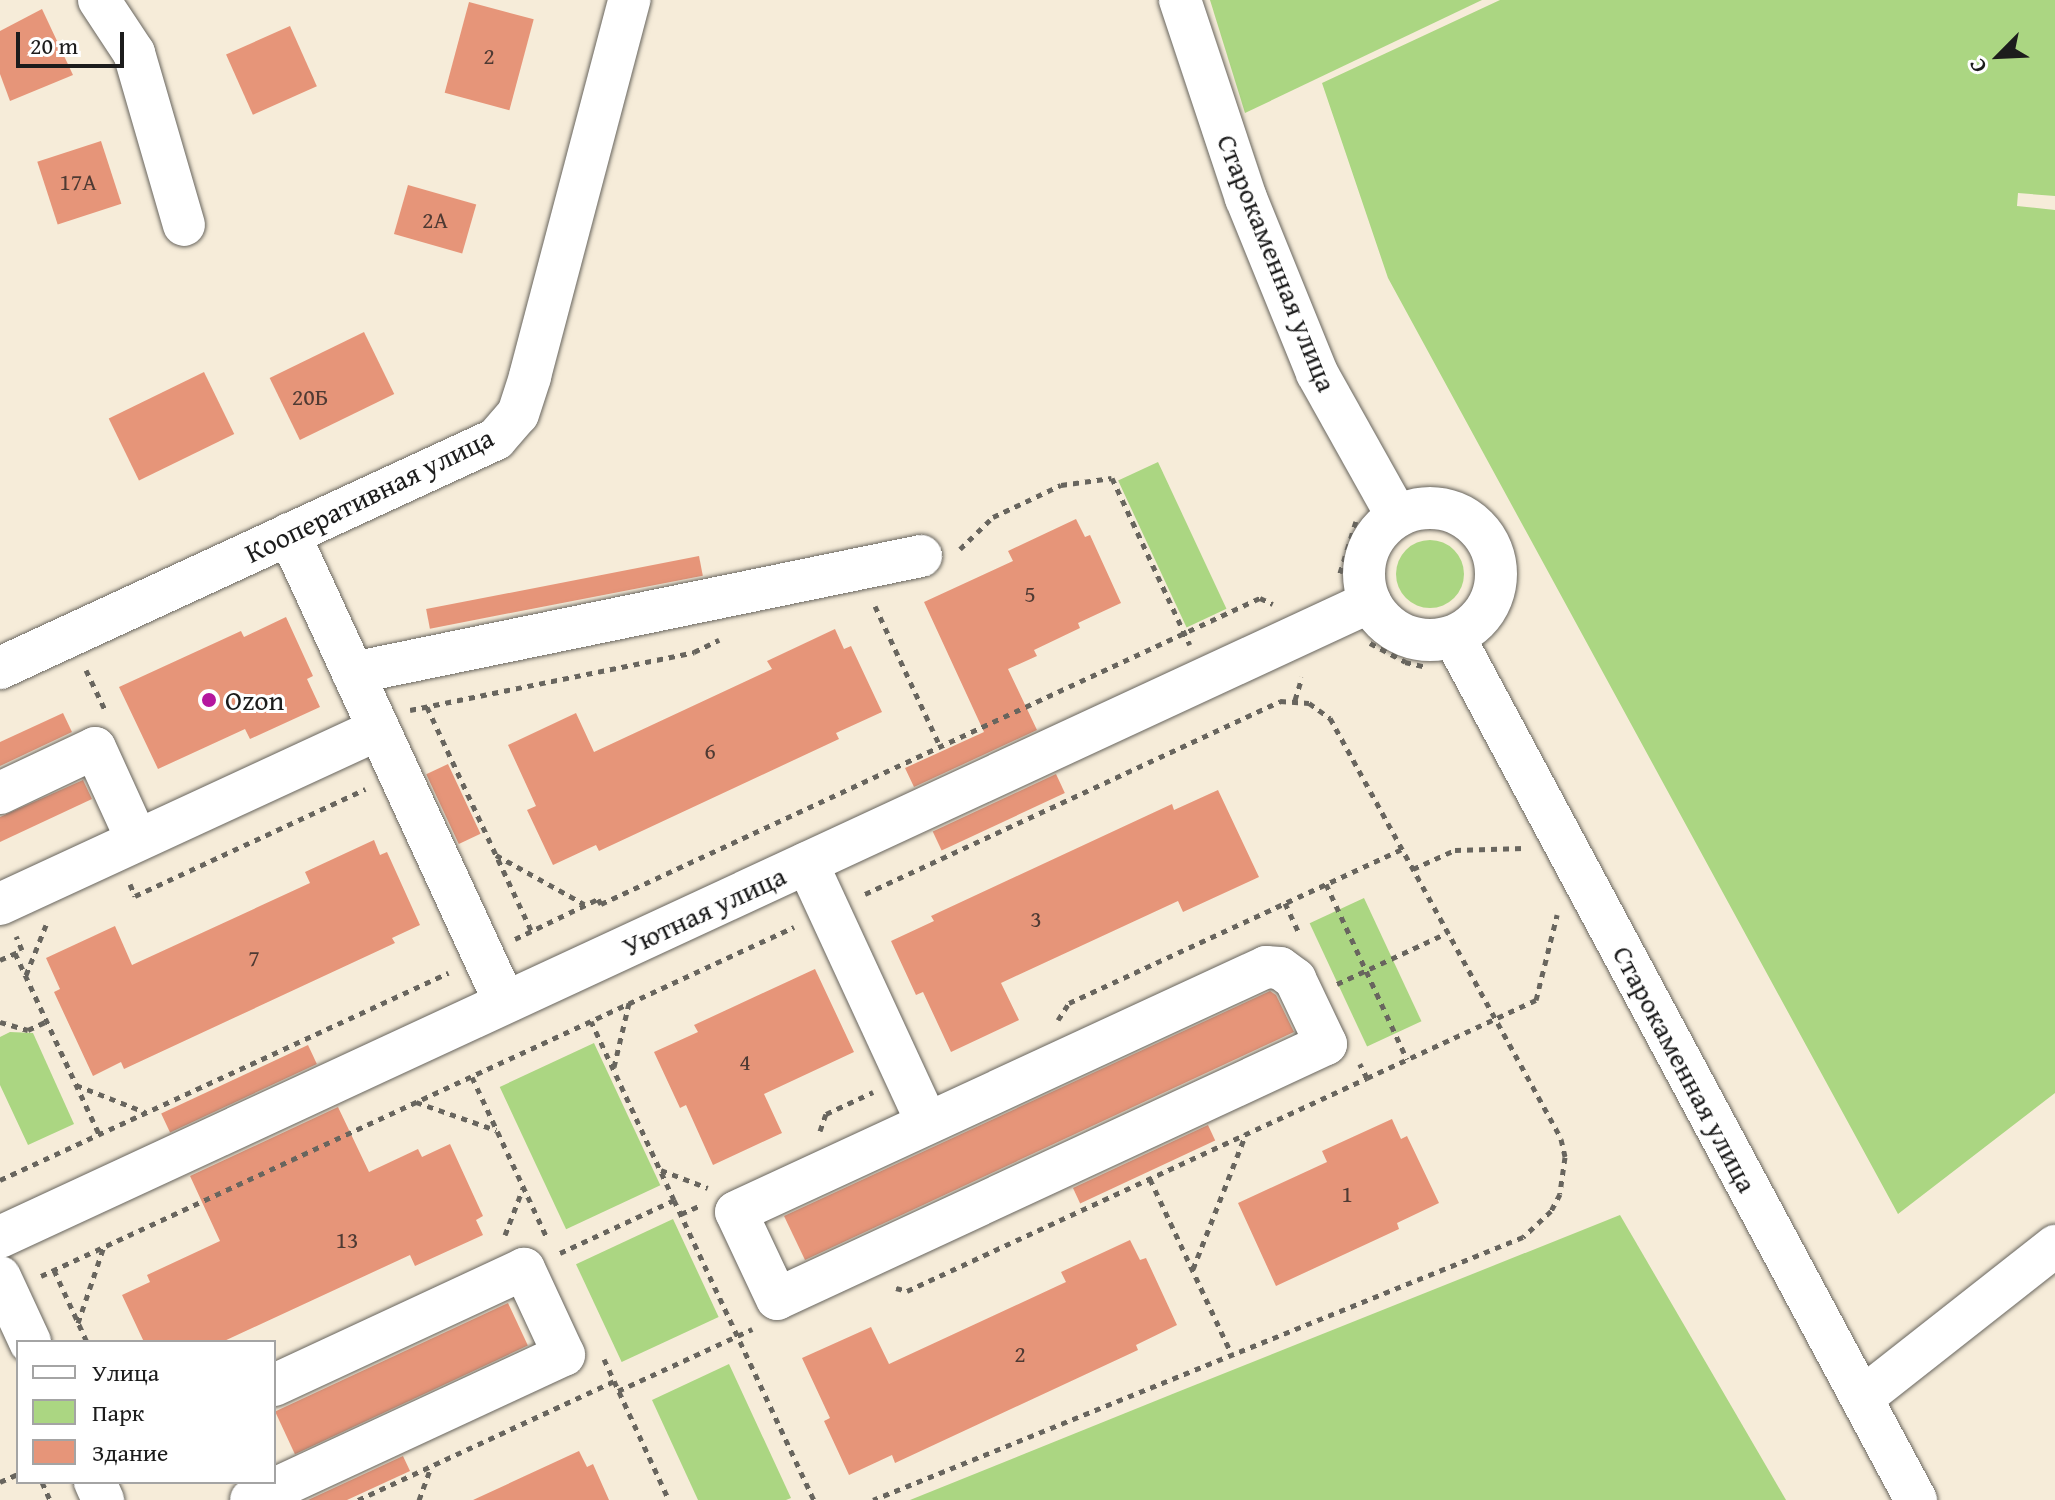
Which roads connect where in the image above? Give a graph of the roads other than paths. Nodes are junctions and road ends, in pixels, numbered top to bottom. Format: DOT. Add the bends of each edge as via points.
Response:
graph roads {
  1 [pos="99,0"];
  2 [pos="629,0"];
  3 [pos="1180,0"];
  4 [pos="184,225"];
  5 [pos="1378,515"];
  6 [pos="289,534"];
  7 [pos="937,556"];
  8 [pos="1354,593"];
  9 [pos="1454,637"];
  10 [pos="0,668"];
  11 [pos="353,673"];
  12 [pos="376,723"];
  13 [pos="0,793"];
  14 [pos="137,840"];
  15 [pos="807,863"];
  16 [pos="0,904"];
  17 [pos="505,1003"];
  18 [pos="927,1123"];
  19 [pos="0,1237"];
  20 [pos="2055,1246"];
  21 [pos="3,1284"];
  22 [pos="29,1340"];
  23 [pos="276,1384"];
  24 [pos="1862,1398"];
  25 [pos="251,1500"];
  26 [pos="1916,1500"];
  1 -- 4 [label="street" via="134,53"];
  2 -- 6 [label="street, Кооперативная улица" via="518,414 496,439"];
  3 -- 5 [label="street, Старокаменная улица" via="1246,198"];
  5 -- 8 [label="street" via="1364,583"];
  5 -- 9 [label="street" via="1448,510 1471,522 1488,542 1497,566 1494,592 1483,615"];
  6 -- 10 [label="street, Кооперативная улица"];
  6 -- 11 [label="street"];
  7 -- 11 [label="street"];
  8 -- 9 [label="street" via="1400,634 1426,641"];
  8 -- 15 [label="street, Уютная улица" via="1205,679"];
  9 -- 24 [label="street, Старокаменная улица"];
  11 -- 12 [label="street"];
  12 -- 14 [label="street"];
  12 -- 17 [label="street"];
  13 -- 14 [label="street" via="95,748"];
  14 -- 16 [label="street"];
  15 -- 17 [label="street, Уютная улица"];
  15 -- 18 [label="street"];
  17 -- 19 [label="street, Уютная улица"];
  18 -- 18 [label="street" via="736,1212 777,1299 1326,1044 1295,979 1280,968 1266,967"];
  20 -- 24 [label="street"];
  21 -- 22 [label="street"];
  23 -- 25 [label="street" via="524,1269 564,1355"];
  24 -- 26 [label="street, Старокаменная улица"];
}
